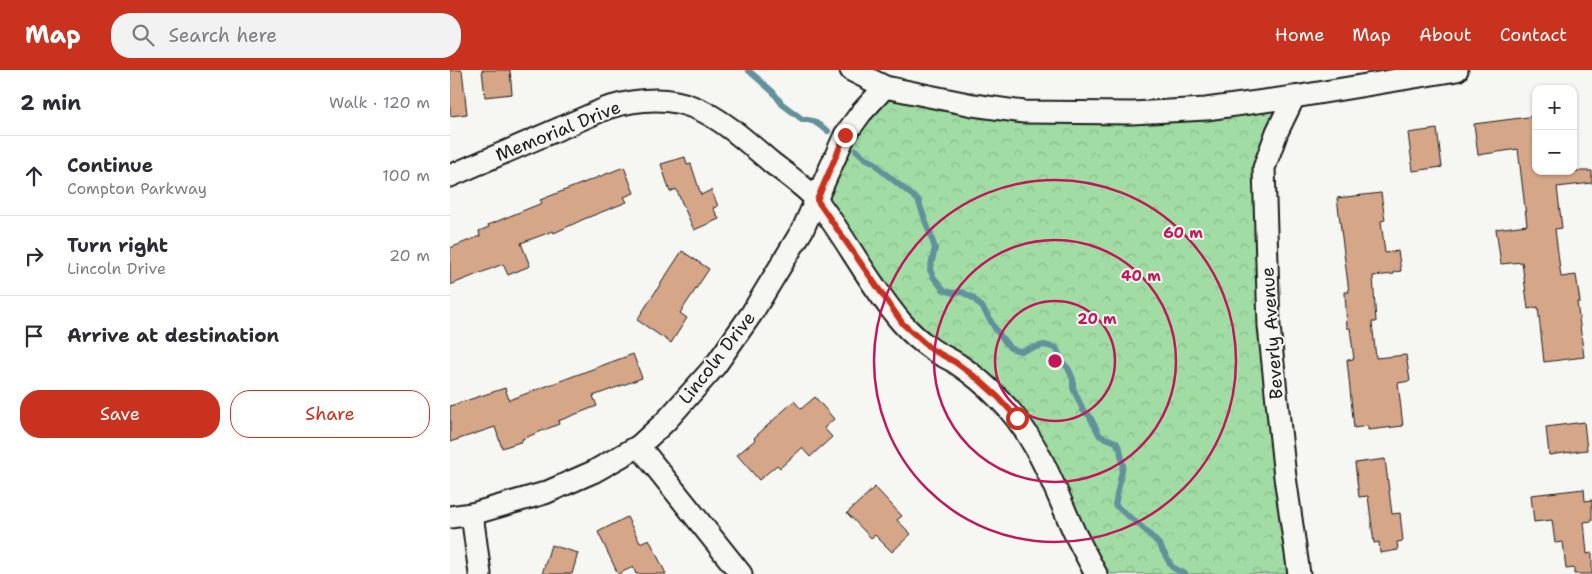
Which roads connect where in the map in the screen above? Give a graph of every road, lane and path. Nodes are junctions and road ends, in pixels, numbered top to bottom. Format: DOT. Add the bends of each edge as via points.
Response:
graph roads {
  1 [pos="851,70"];
  2 [pos="1457,70"];
  3 [pos="885,87"];
  4 [pos="1294,97"];
  5 [pos="450,176"];
  6 [pos="817,200"];
  7 [pos="639,446"];
  8 [pos="472,514"];
  9 [pos="450,517"];
  10 [pos="480,574"];
  11 [pos="742,574"];
  12 [pos="1096,574"];
  13 [pos="1299,574"];
  1 -- 3 [label="street"];
  2 -- 4 [label="street"];
  3 -- 4 [label="street" via="1024,112 1142,113 1206,109"];
  3 -- 6 [label="street, Lincoln Drive" via="845,135"];
  4 -- 13 [label="street, Beverly Avenue" via="1264,168 1269,326"];
  5 -- 6 [label="street, Memorial Drive" via="607,108 627,102 668,100 708,112 725,123"];
  6 -- 7 [label="street, Lincoln Drive" via="752,313 715,366 679,408"];
  6 -- 12 [label="street, Memorial Drive" via="903,324 931,349 978,379 1017,418 1042,458"];
  7 -- 8 [label="street, Lincoln Drive" via="546,493"];
  7 -- 11 [label="street"];
  8 -- 9 [label="street, Lincoln Drive"];
  8 -- 10 [label="street"];
}
